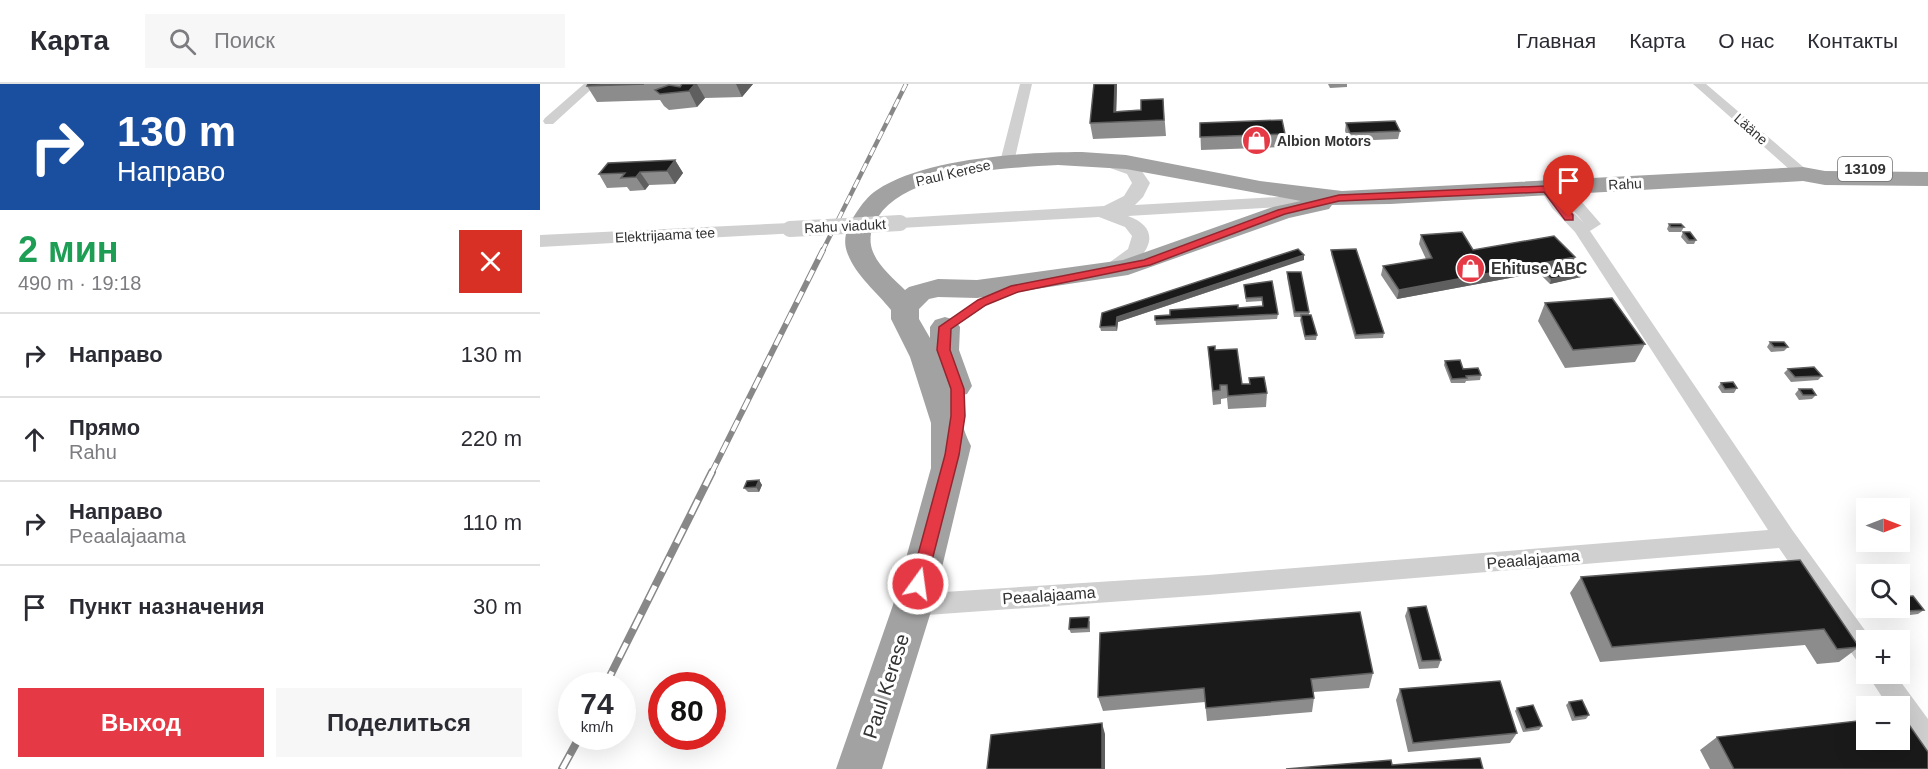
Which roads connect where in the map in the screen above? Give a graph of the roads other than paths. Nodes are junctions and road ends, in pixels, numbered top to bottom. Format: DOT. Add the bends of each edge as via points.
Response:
graph roads {
  1 [pos="591,84"];
  2 [pos="1026,84"];
  3 [pos="1699,84"];
  4 [pos="549,121"];
  5 [pos="1102,159"];
  6 [pos="1007,162"];
  7 [pos="1928,171"];
  8 [pos="1803,174"];
  9 [pos="1928,179"];
  10 [pos="1556,188"];
  11 [pos="1339,198"];
  12 [pos="1095,212"];
  13 [pos="790,229"];
  14 [pos="540,241"];
  15 [pos="859,251"];
  16 [pos="1109,270"];
  17 [pos="953,304"];
  18 [pos="906,316"];
  19 [pos="944,484"];
  20 [pos="1785,538"];
  21 [pos="912,605"];
  22 [pos="1856,639"];
  23 [pos="1887,684"];
  24 [pos="1928,742"];
  25 [pos="859,769"];
  1 -- 4 [label="street"];
  2 -- 6 [label="street, Paul Kerese"];
  3 -- 8 [label="street, Lääne"];
  5 -- 6 [label="highway"];
  5 -- 11 [label="highway" via="1245,187"];
  5 -- 12 [label="street" via="1133,171 1142,183 1133,199"];
  6 -- 15 [label="highway, Paul Kerese" via="944,173 884,195 861,226"];
  7 -- 8 [label="highway, Rahu / 13109" via="1828,169"];
  8 -- 9 [label="highway, Rahu / 13109" via="1825,178"];
  8 -- 10 [label="highway, Rahu / 13109"];
  10 -- 11 [label="highway, Rahu / 13109"];
  10 -- 20 [label="street" via="1594,224 1581,229"];
  11 -- 12 [label="street, 13109"];
  11 -- 16 [label="highway" via="1282,212 1146,262"];
  12 -- 13 [label="street, Rahu viadukt / 13109, bridge"];
  12 -- 16 [label="street" via="1131,223 1141,236 1138,251"];
  13 -- 14 [label="street, Elektrijaama tee / 13109"];
  15 -- 17 [label="highway" via="891,274"];
  15 -- 18 [label="highway, Paul Kerese" via="875,278 897,297"];
  15 -- 19 [label="highway, Paul Kerese" via="858,264 926,397 932,421 932,473"];
  16 -- 17 [label="highway"];
  17 -- 18 [label="highway" via="922,329"];
  17 -- 18 [label="highway" via="919,293"];
  17 -- 19 [label="highway, Paul Kerese" via="944,350 958,404"];
  18 -- 19 [label="highway, Paul Kerese" via="925,357 947,423"];
  19 -- 21 [label="highway, Paul Kerese"];
  20 -- 21 [label="street, Peaalajaama"];
  20 -- 22 [label="street"];
  21 -- 25 [label="highway, Paul Kerese"];
  23 -- 24 [label="street"];
}
